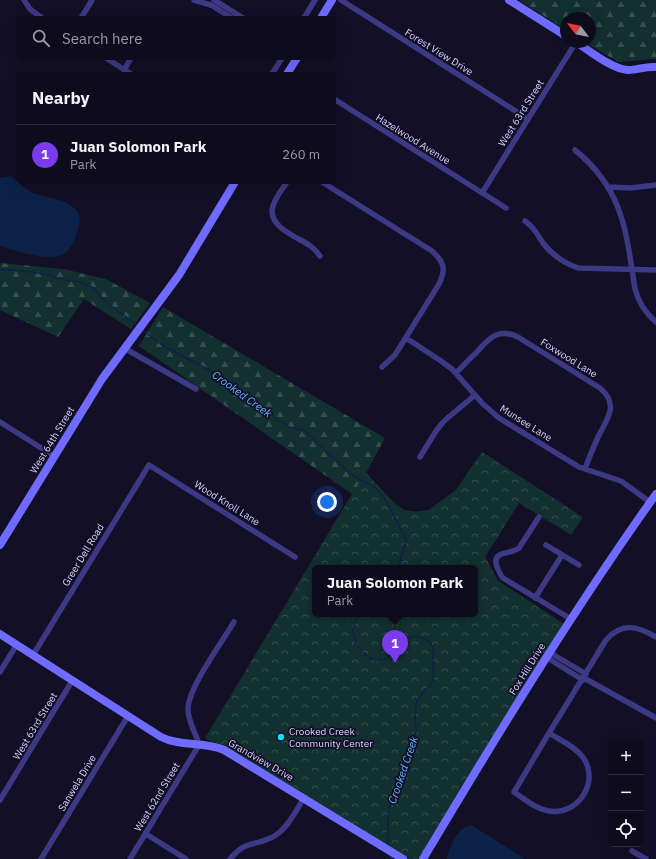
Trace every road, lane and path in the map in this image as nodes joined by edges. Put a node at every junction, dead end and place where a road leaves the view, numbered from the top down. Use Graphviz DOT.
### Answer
graph roads {
  1 [pos="92,0"];
  2 [pos="194,0"];
  3 [pos="214,0"];
  4 [pos="315,0"];
  5 [pos="332,0"];
  6 [pos="341,0"];
  7 [pos="509,0"];
  8 [pos="25,2"];
  9 [pos="39,16"];
  10 [pos="82,16"];
  11 [pos="228,16"];
  12 [pos="240,16"];
  13 [pos="305,16"];
  14 [pos="322,16"];
  15 [pos="560,32"];
  16 [pos="572,48"];
  17 [pos="586,48"];
  18 [pos="115,60"];
  19 [pos="130,60"];
  20 [pos="281,60"];
  21 [pos="294,60"];
  22 [pos="656,67"];
  23 [pos="124,70"];
  24 [pos="128,72"];
  25 [pos="273,72"];
  26 [pos="290,72"];
  27 [pos="336,101"];
  28 [pos="528,119"];
  29 [pos="576,150"];
  30 [pos="234,184"];
  31 [pos="286,184"];
  32 [pos="325,184"];
  33 [pos="656,185"];
  34 [pos="609,187"];
  35 [pos="482,193"];
  36 [pos="506,208"];
  37 [pos="526,220"];
  38 [pos="320,256"];
  39 [pos="632,270"];
  40 [pos="656,270"];
  41 [pos="656,322"];
  42 [pos="406,338"];
  43 [pos="124,348"];
  44 [pos="382,367"];
  45 [pos="456,373"];
  46 [pos="196,389"];
  47 [pos="475,395"];
  48 [pos="0,422"];
  49 [pos="54,456"];
  50 [pos="420,457"];
  51 [pos="149,464"];
  52 [pos="585,469"];
  53 [pos="656,494"];
  54 [pos="650,502"];
  55 [pos="539,517"];
  56 [pos="0,545"];
  57 [pos="546,545"];
  58 [pos="562,555"];
  59 [pos="296,557"];
  60 [pos="579,565"];
  61 [pos="535,598"];
  62 [pos="571,619"];
  63 [pos="234,622"];
  64 [pos="0,634"];
  65 [pos="656,637"];
  66 [pos="17,644"];
  67 [pos="33,655"];
  68 [pos="548,655"];
  69 [pos="0,672"];
  70 [pos="585,677"];
  71 [pos="72,681"];
  72 [pos="128,716"];
  73 [pos="656,718"];
  74 [pos="549,733"];
  75 [pos="200,745"];
  76 [pos="304,798"];
  77 [pos="0,800"];
  78 [pos="146,834"];
  79 [pos="632,851"];
  80 [pos="403,858"];
  81 [pos="41,859"];
  82 [pos="130,859"];
  83 [pos="186,859"];
  84 [pos="230,859"];
  85 [pos="423,859"];
  86 [pos="646,859"];
  1 -- 10 [label="street"];
  2 -- 11 [label="street"];
  3 -- 12 [label="street"];
  4 -- 13 [label="street"];
  5 -- 14 [label="street"];
  6 -- 28 [label="street, Forest View Drive"];
  7 -- 15 [label="street"];
  8 -- 9 [label="street"];
  16 -- 28 [label="street, West 63rd Street"];
  17 -- 22 [label="street"];
  18 -- 23 [label="street"];
  19 -- 23 [label="street"];
  20 -- 25 [label="street"];
  21 -- 26 [label="street"];
  23 -- 24 [label="street"];
  27 -- 35 [label="street, Hazelwood Avenue"];
  28 -- 35 [label="street, West 63rd Street"];
  29 -- 34 [label="street"];
  30 -- 43 [label="street, West 64th Street"];
  31 -- 38 [label="street"];
  32 -- 42 [label="street"];
  33 -- 34 [label="street"];
  34 -- 39 [label="street"];
  35 -- 36 [label="street, Hazelwood Avenue"];
  37 -- 39 [label="street"];
  39 -- 40 [label="street"];
  39 -- 41 [label="street"];
  42 -- 44 [label="street"];
  42 -- 45 [label="street, Munsee Lane"];
  43 -- 46 [label="street"];
  43 -- 49 [label="street, West 64th Street"];
  45 -- 47 [label="street, Munsee Lane"];
  45 -- 52 [label="street, Foxwood Lane"];
  47 -- 50 [label="street"];
  47 -- 52 [label="street, Munsee Lane"];
  48 -- 49 [label="street"];
  49 -- 56 [label="street, West 64th Street"];
  51 -- 59 [label="street, Wood Knoll Lane"];
  51 -- 67 [label="street, Greer Dell Road"];
  52 -- 54 [label="street, Munsee Lane"];
  53 -- 54 [label="street, Fox Hill Drive"];
  54 -- 62 [label="street, Fox Hill Drive"];
  55 -- 61 [label="street"];
  57 -- 58 [label="street"];
  58 -- 60 [label="street"];
  58 -- 61 [label="street"];
  61 -- 62 [label="street"];
  62 -- 68 [label="street, Fox Hill Drive"];
  63 -- 75 [label="street"];
  64 -- 66 [label="street, Grandview Drive"];
  65 -- 70 [label="street"];
  66 -- 67 [label="street, Grandview Drive"];
  66 -- 69 [label="street"];
  67 -- 71 [label="street, Grandview Drive"];
  68 -- 70 [label="street"];
  68 -- 85 [label="street, Fox Hill Drive"];
  70 -- 73 [label="street"];
  70 -- 74 [label="street"];
  71 -- 72 [label="street, Grandview Drive"];
  71 -- 77 [label="street, West 63rd Street"];
  72 -- 75 [label="street, Grandview Drive"];
  72 -- 81 [label="street, Sanwela Drive"];
  74 -- 74 [label="street"];
  75 -- 76 [label="street, Grandview Drive"];
  75 -- 78 [label="street, West 62nd Street"];
  76 -- 80 [label="street, Grandview Drive"];
  76 -- 84 [label="street"];
  78 -- 82 [label="street, West 62nd Street"];
  78 -- 83 [label="street"];
  79 -- 86 [label="street"];
}
